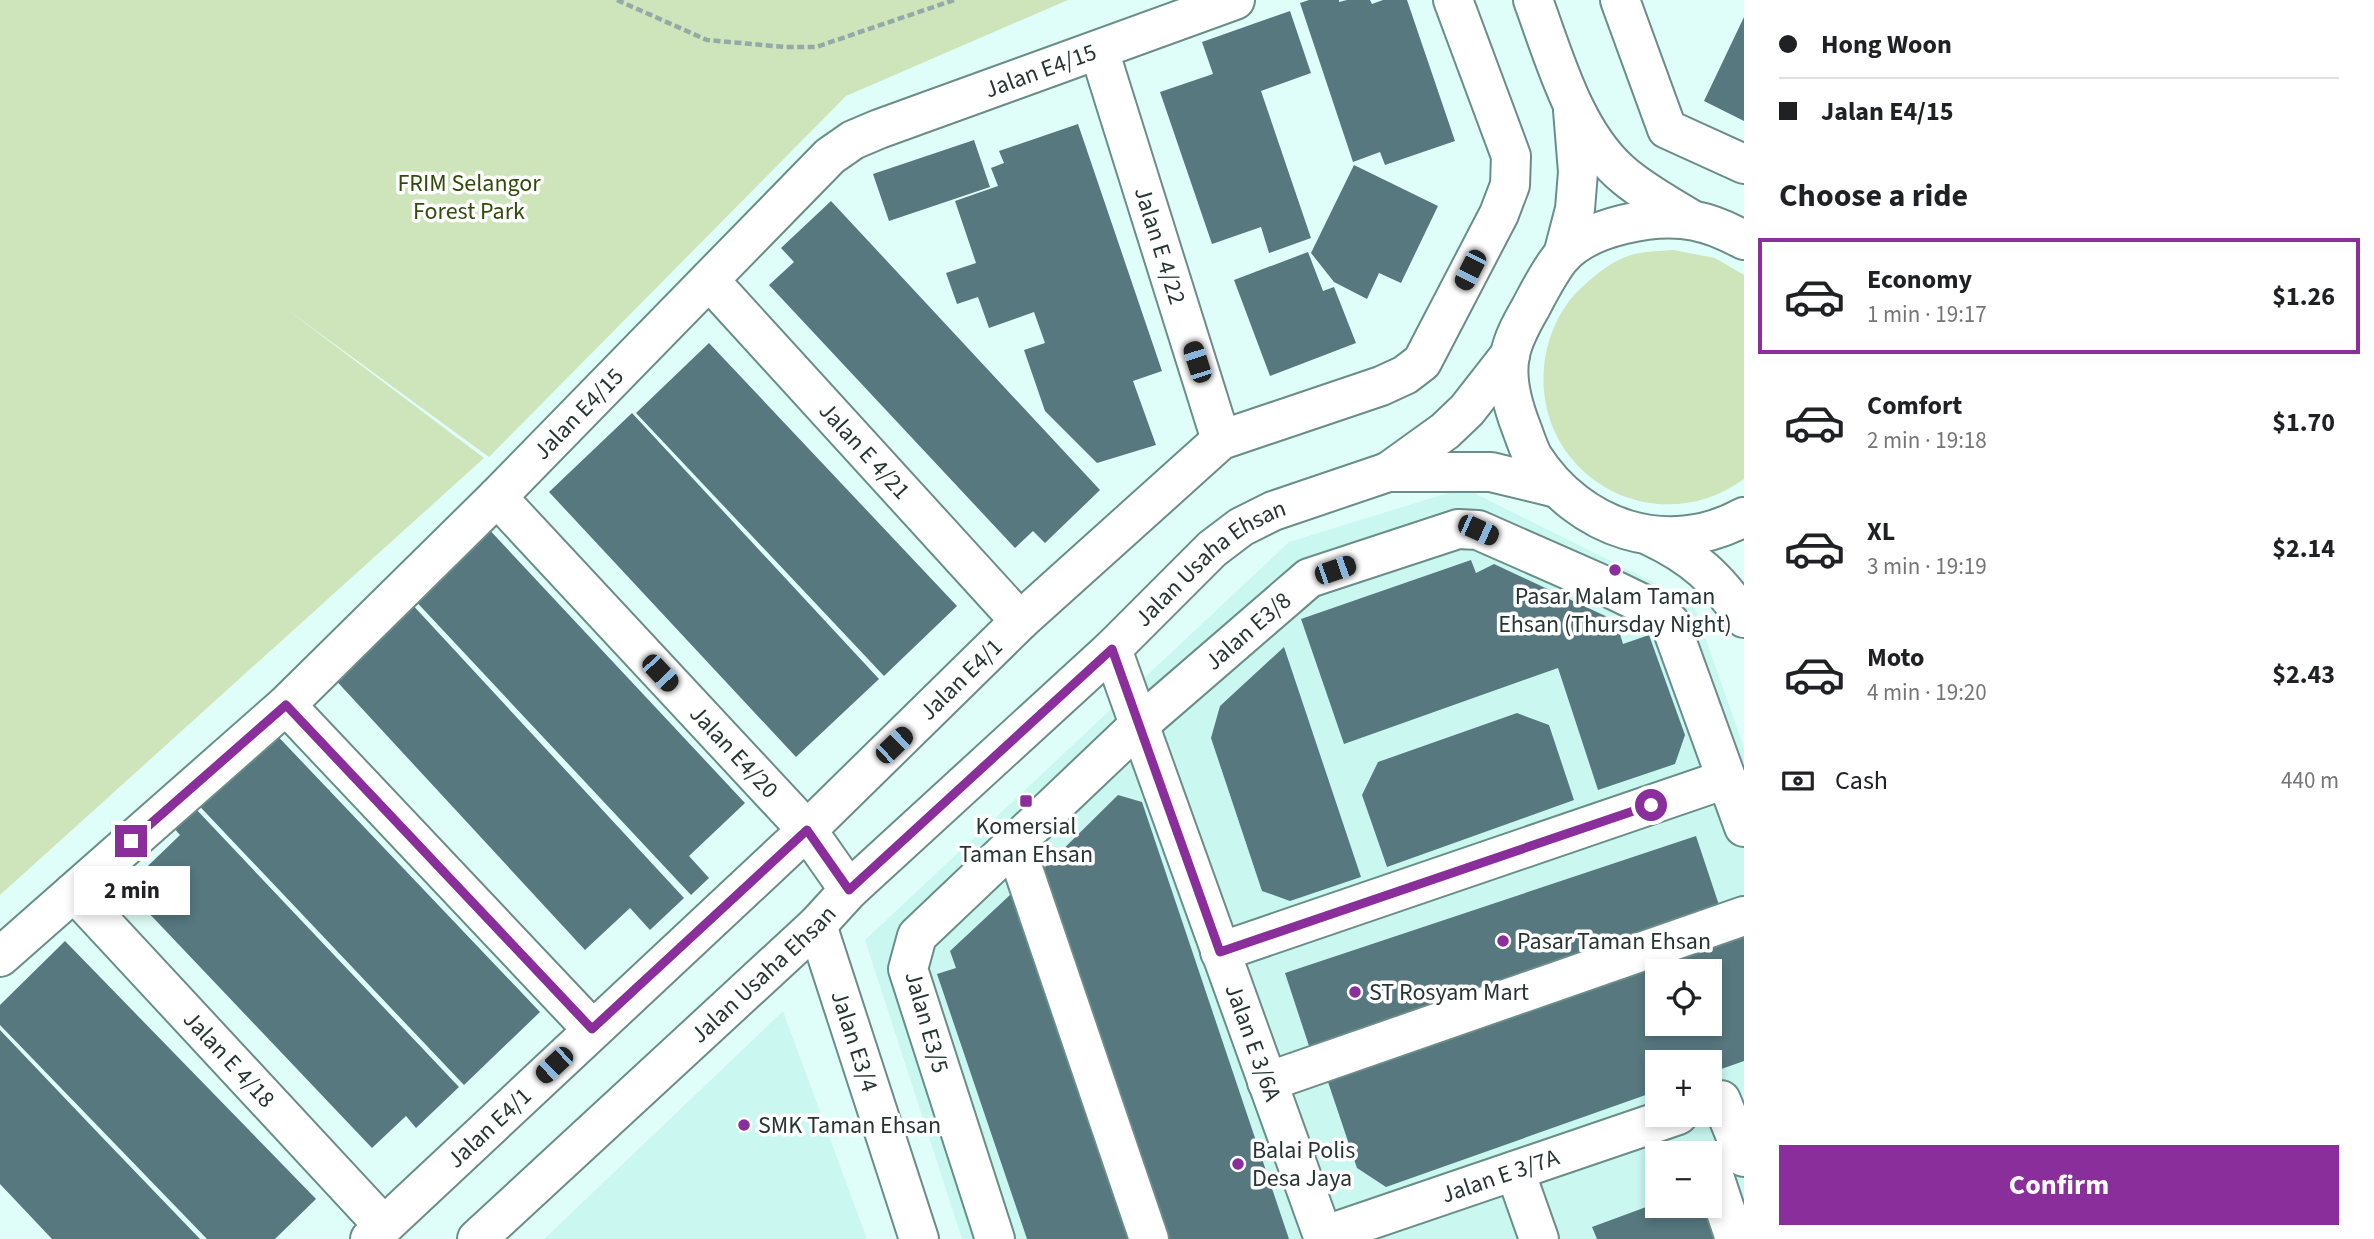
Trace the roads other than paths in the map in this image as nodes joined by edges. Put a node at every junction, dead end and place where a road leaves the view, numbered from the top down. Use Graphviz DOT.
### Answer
graph roads {
  1 [pos="1236,0"];
  2 [pos="1453,0"];
  3 [pos="1533,0"];
  4 [pos="1620,0"];
  5 [pos="1099,50"];
  6 [pos="1573,108"];
  7 [pos="1744,163"];
  8 [pos="1693,220"];
  9 [pos="1744,240"];
  10 [pos="1563,255"];
  11 [pos="709,280"];
  12 [pos="1510,355"];
  13 [pos="1221,440"];
  14 [pos="1388,472"];
  15 [pos="1557,488"];
  16 [pos="497,497"];
  17 [pos="1744,517"];
  18 [pos="1648,535"];
  19 [pos="1744,618"];
  20 [pos="1020,621"];
  21 [pos="1112,649"];
  22 [pos="286,705"];
  23 [pos="1139,725"];
  24 [pos="1726,779"];
  25 [pos="1744,828"];
  26 [pos="807,830"];
  27 [pos="1015,845"];
  28 [pos="849,890"];
  29 [pos="74,892"];
  30 [pos="1744,916"];
  31 [pos="817,925"];
  32 [pos="1220,952"];
  33 [pos="0,957"];
  34 [pos="592,1029"];
  35 [pos="1268,1082"];
  36 [pos="1722,1112"];
  37 [pos="1645,1126"];
  38 [pos="1744,1157"];
  39 [pos="1515,1171"];
  40 [pos="1722,1200"];
  41 [pos="377,1233"];
  42 [pos="1323,1238"];
  43 [pos="477,1239"];
  44 [pos="919,1239"];
  45 [pos="995,1239"];
  46 [pos="1149,1239"];
  47 [pos="1539,1239"];
  48 [pos="1735,1239"];
  1 -- 5 [label="street, Jalan E4/15"];
  2 -- 13 [label="street"];
  3 -- 6 [label="street"];
  4 -- 7 [label="street"];
  5 -- 11 [label="street, Jalan E4/15"];
  5 -- 13 [label="street, Jalan E 4/22"];
  6 -- 8 [label="street"];
  6 -- 10 [label="street"];
  8 -- 9 [label="street"];
  8 -- 10 [label="street"];
  10 -- 12 [label="street"];
  11 -- 16 [label="street, Jalan E4/15"];
  11 -- 20 [label="street, Jalan E 4/21"];
  12 -- 14 [label="street, Jalan Usaha Ehsan"];
  12 -- 15 [label="street"];
  13 -- 20 [label="street, Jalan E4/1"];
  14 -- 15 [label="street, Jalan Usaha Ehsan"];
  14 -- 21 [label="street, Jalan Usaha Ehsan"];
  15 -- 18 [label="street"];
  16 -- 22 [label="street, Jalan E4/15"];
  16 -- 26 [label="street, Jalan E4/20"];
  17 -- 18 [label="street"];
  18 -- 19 [label="street"];
  20 -- 26 [label="street, Jalan E4/1"];
  21 -- 23 [label="street, Jalan E 3/6A"];
  21 -- 28 [label="street, Jalan Usaha Ehsan"];
  22 -- 29 [label="street, Jalan E4/15"];
  22 -- 34 [label="street"];
  23 -- 24 [label="street, Jalan E3/8"];
  23 -- 27 [label="street, Jalan E3/5"];
  23 -- 32 [label="street, Jalan E 3/6A"];
  24 -- 25 [label="street, Jalan E3/8"];
  24 -- 32 [label="street"];
  26 -- 28 [label="street, Jalan E4/20"];
  26 -- 34 [label="street, Jalan E4/1"];
  27 -- 45 [label="street, Jalan E3/5"];
  27 -- 46 [label="street"];
  28 -- 31 [label="street, Jalan Usaha Ehsan"];
  29 -- 33 [label="street, Jalan E4/15"];
  29 -- 41 [label="street, Jalan E 4/18"];
  30 -- 35 [label="street"];
  31 -- 43 [label="street, Jalan Usaha Ehsan"];
  31 -- 44 [label="street, Jalan E3/4"];
  32 -- 35 [label="street, Jalan E 3/6A"];
  34 -- 41 [label="street, Jalan E4/1"];
  35 -- 42 [label="street, Jalan E 3/6A"];
  36 -- 38 [label="street"];
  37 -- 39 [label="street, Jalan E 3/7A"];
  39 -- 42 [label="street, Jalan E 3/7A"];
  39 -- 47 [label="street"];
  40 -- 48 [label="street"];
}
